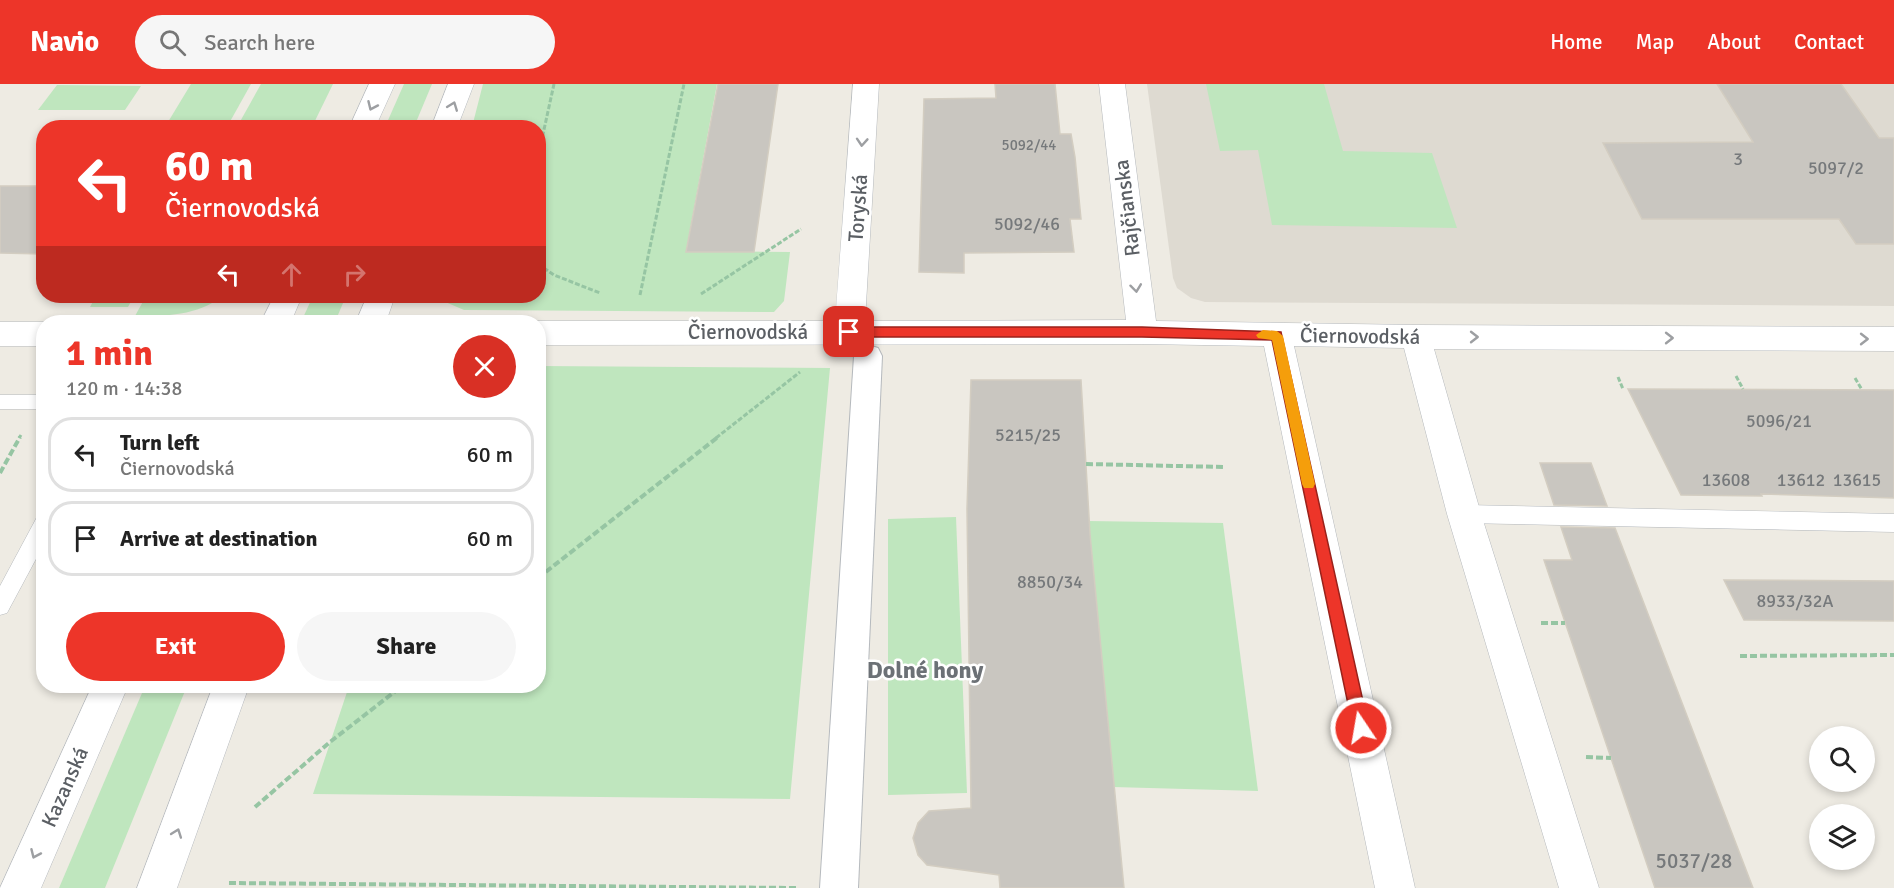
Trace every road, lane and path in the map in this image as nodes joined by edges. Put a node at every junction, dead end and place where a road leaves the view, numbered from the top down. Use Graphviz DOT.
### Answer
graph roads {
  1 [pos="382,84"];
  2 [pos="461,84"];
  3 [pos="554,84"];
  4 [pos="684,84"];
  5 [pos="866,84"];
  6 [pos="1112,84"];
  7 [pos="366,120"];
  8 [pos="447,120"];
  9 [pos="546,121"];
  10 [pos="801,229"];
  11 [pos="546,270"];
  12 [pos="602,294"];
  13 [pos="699,296"];
  14 [pos="639,300"];
  15 [pos="1142,332"];
  16 [pos="546,333"];
  17 [pos="0,334"];
  18 [pos="36,334"];
  19 [pos="1277,336"];
  20 [pos="1416,337"];
  21 [pos="1894,339"];
  22 [pos="859,344"];
  23 [pos="805,368"];
  24 [pos="0,402"];
  25 [pos="36,402"];
  26 [pos="24,429"];
  27 [pos="1086,464"];
  28 [pos="1224,467"];
  29 [pos="0,473"];
  30 [pos="1464,514"];
  31 [pos="1894,523"];
  32 [pos="36,538"];
  33 [pos="546,572"];
  34 [pos="0,606"];
  35 [pos="1532,623"];
  36 [pos="1565,623"];
  37 [pos="1894,655"];
  38 [pos="1740,656"];
  39 [pos="107,693"];
  40 [pos="228,693"];
  41 [pos="393,693"];
  42 [pos="1582,757"];
  43 [pos="1611,758"];
  44 [pos="255,807"];
  45 [pos="229,883"];
  46 [pos="360,886"];
  47 [pos="643,887"];
  48 [pos="20,888"];
  49 [pos="157,888"];
  50 [pos="800,888"];
  51 [pos="839,888"];
  52 [pos="1395,888"];
  53 [pos="1579,888"];
  1 -- 7 [label="street, one-way"];
  8 -- 2 [label="street, one-way"];
  3 -- 9 [label="path"];
  4 -- 14 [label="path"];
  5 -- 22 [label="street, Toryská, one-way"];
  6 -- 15 [label="street, Rajčianska, one-way"];
  10 -- 13 [label="path"];
  11 -- 12 [label="path"];
  15 -- 19 [label="street, Čiernovodská"];
  15 -- 22 [label="street, Čiernovodská"];
  16 -- 22 [label="street, Čiernovodská"];
  17 -- 18 [label="street"];
  19 -- 20 [label="street, Čiernovodská"];
  19 -- 52 [label="street"];
  20 -- 21 [label="street, Čiernovodská, one-way"];
  20 -- 30 [label="street"];
  22 -- 51 [label="street"];
  23 -- 33 [label="path"];
  24 -- 25 [label="lane"];
  26 -- 29 [label="path"];
  27 -- 28 [label="path"];
  30 -- 31 [label="lane"];
  30 -- 53 [label="street"];
  32 -- 34 [label="lane"];
  35 -- 36 [label="path"];
  37 -- 38 [label="path"];
  39 -- 48 [label="street, Kazanská, one-way"];
  49 -- 40 [label="street, one-way"];
  41 -- 44 [label="path"];
  42 -- 43 [label="path"];
  45 -- 46 [label="path"];
  46 -- 47 [label="path"];
  47 -- 50 [label="path"];
}
